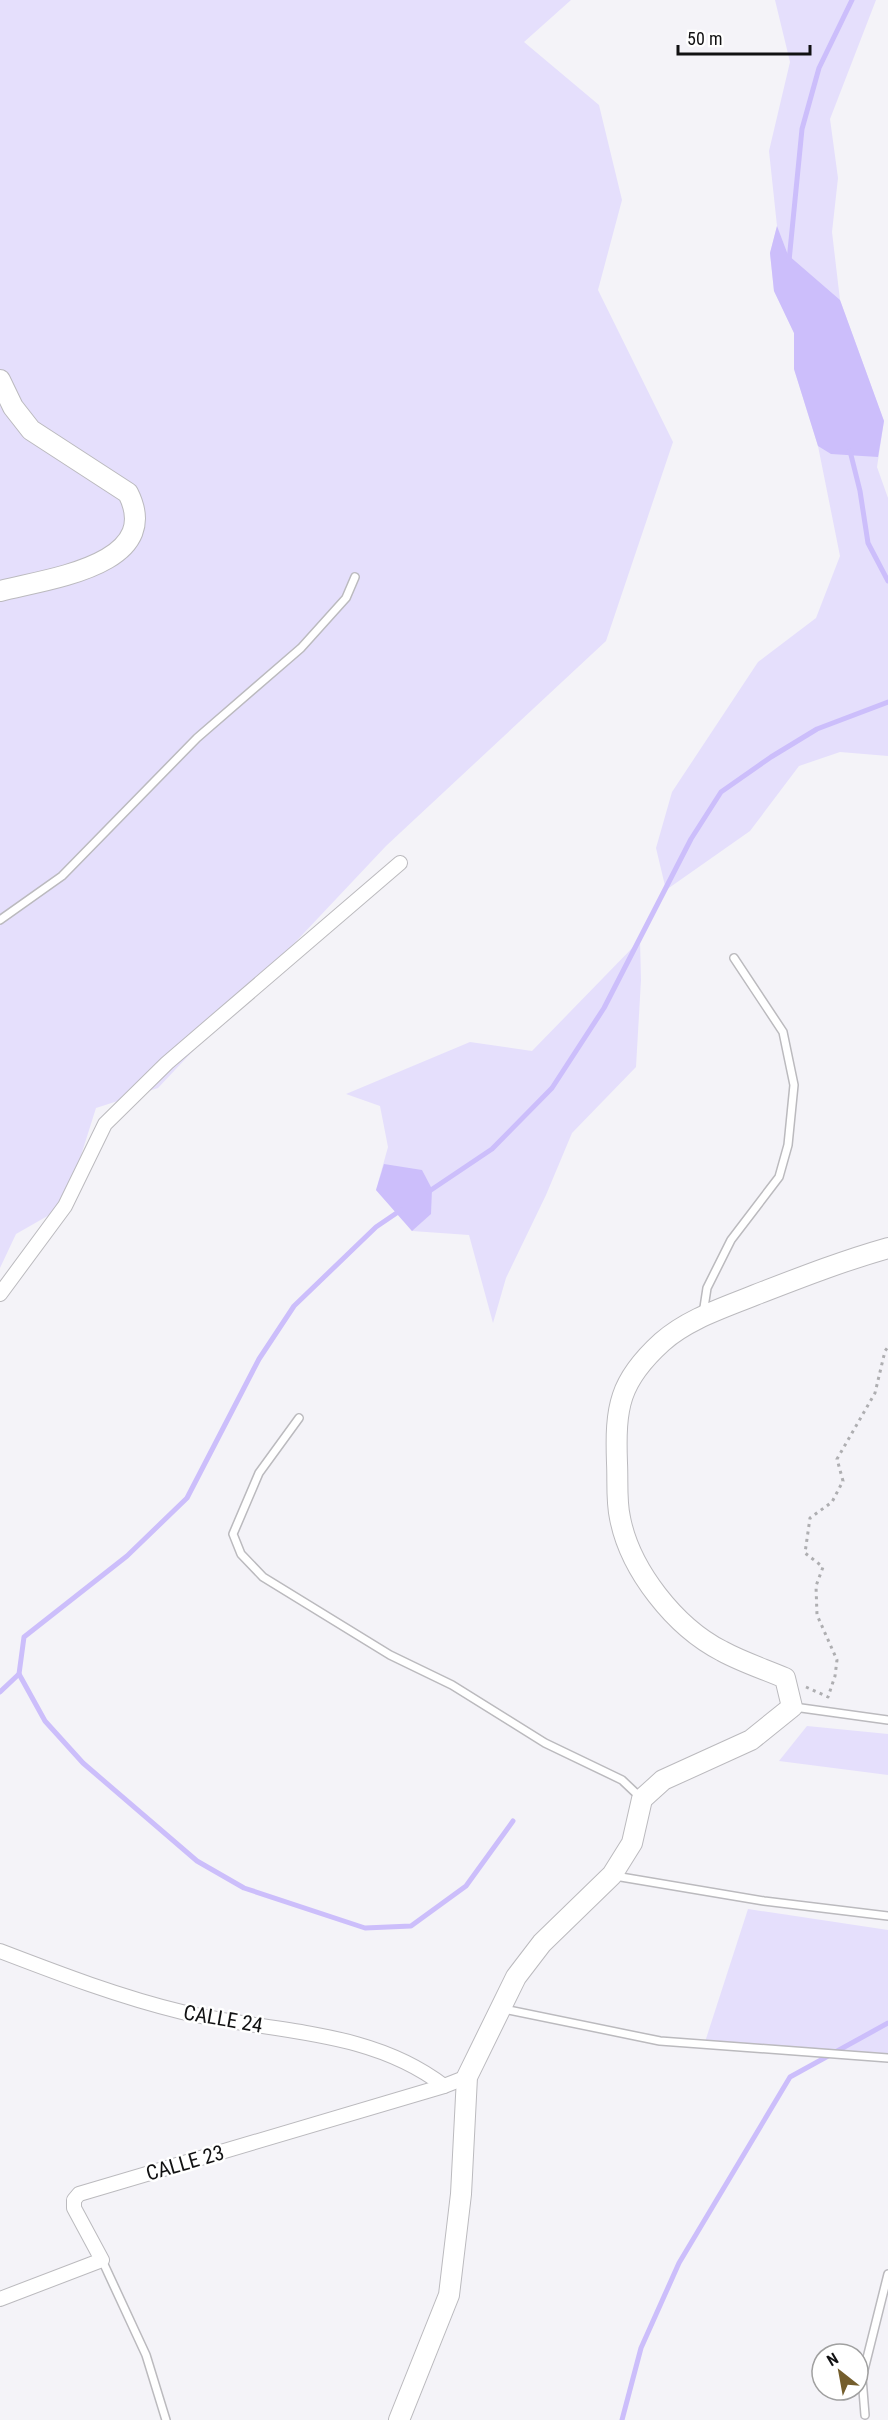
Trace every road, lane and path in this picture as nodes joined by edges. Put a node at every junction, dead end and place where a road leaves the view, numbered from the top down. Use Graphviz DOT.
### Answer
graph roads {
  1 [pos="0,380"];
  2 [pos="355,577"];
  3 [pos="0,591"];
  4 [pos="400,863"];
  5 [pos="0,920"];
  6 [pos="734,958"];
  7 [pos="888,1248"];
  8 [pos="0,1294"];
  9 [pos="703,1316"];
  10 [pos="888,1347"];
  11 [pos="299,1418"];
  12 [pos="785,1678"];
  13 [pos="792,1707"];
  14 [pos="888,1720"];
  15 [pos="642,1799"];
  16 [pos="612,1875"];
  17 [pos="888,1916"];
  18 [pos="0,1951"];
  19 [pos="501,2008"];
  20 [pos="888,2058"];
  21 [pos="467,2077"];
  22 [pos="444,2086"];
  23 [pos="102,2260"];
  24 [pos="888,2274"];
  25 [pos="0,2299"];
  26 [pos="865,2415"];
  27 [pos="166,2420"];
  28 [pos="399,2420"];
  1 -- 3 [label="street"];
  2 -- 5 [label="lane"];
  4 -- 8 [label="street"];
  6 -- 9 [label="lane"];
  7 -- 9 [label="street"];
  9 -- 12 [label="street"];
  10 -- 12 [label="path"];
  11 -- 15 [label="lane"];
  12 -- 13 [label="street"];
  13 -- 14 [label="lane"];
  13 -- 15 [label="street"];
  15 -- 16 [label="street"];
  16 -- 17 [label="lane"];
  16 -- 19 [label="street"];
  18 -- 22 [label="street, CALLE 24"];
  19 -- 20 [label="lane"];
  19 -- 21 [label="street"];
  21 -- 22 [label="street, CALLE 23"];
  21 -- 28 [label="street"];
  22 -- 23 [label="street, CALLE 23"];
  23 -- 25 [label="street"];
  23 -- 27 [label="lane"];
  24 -- 26 [label="lane"];
}
